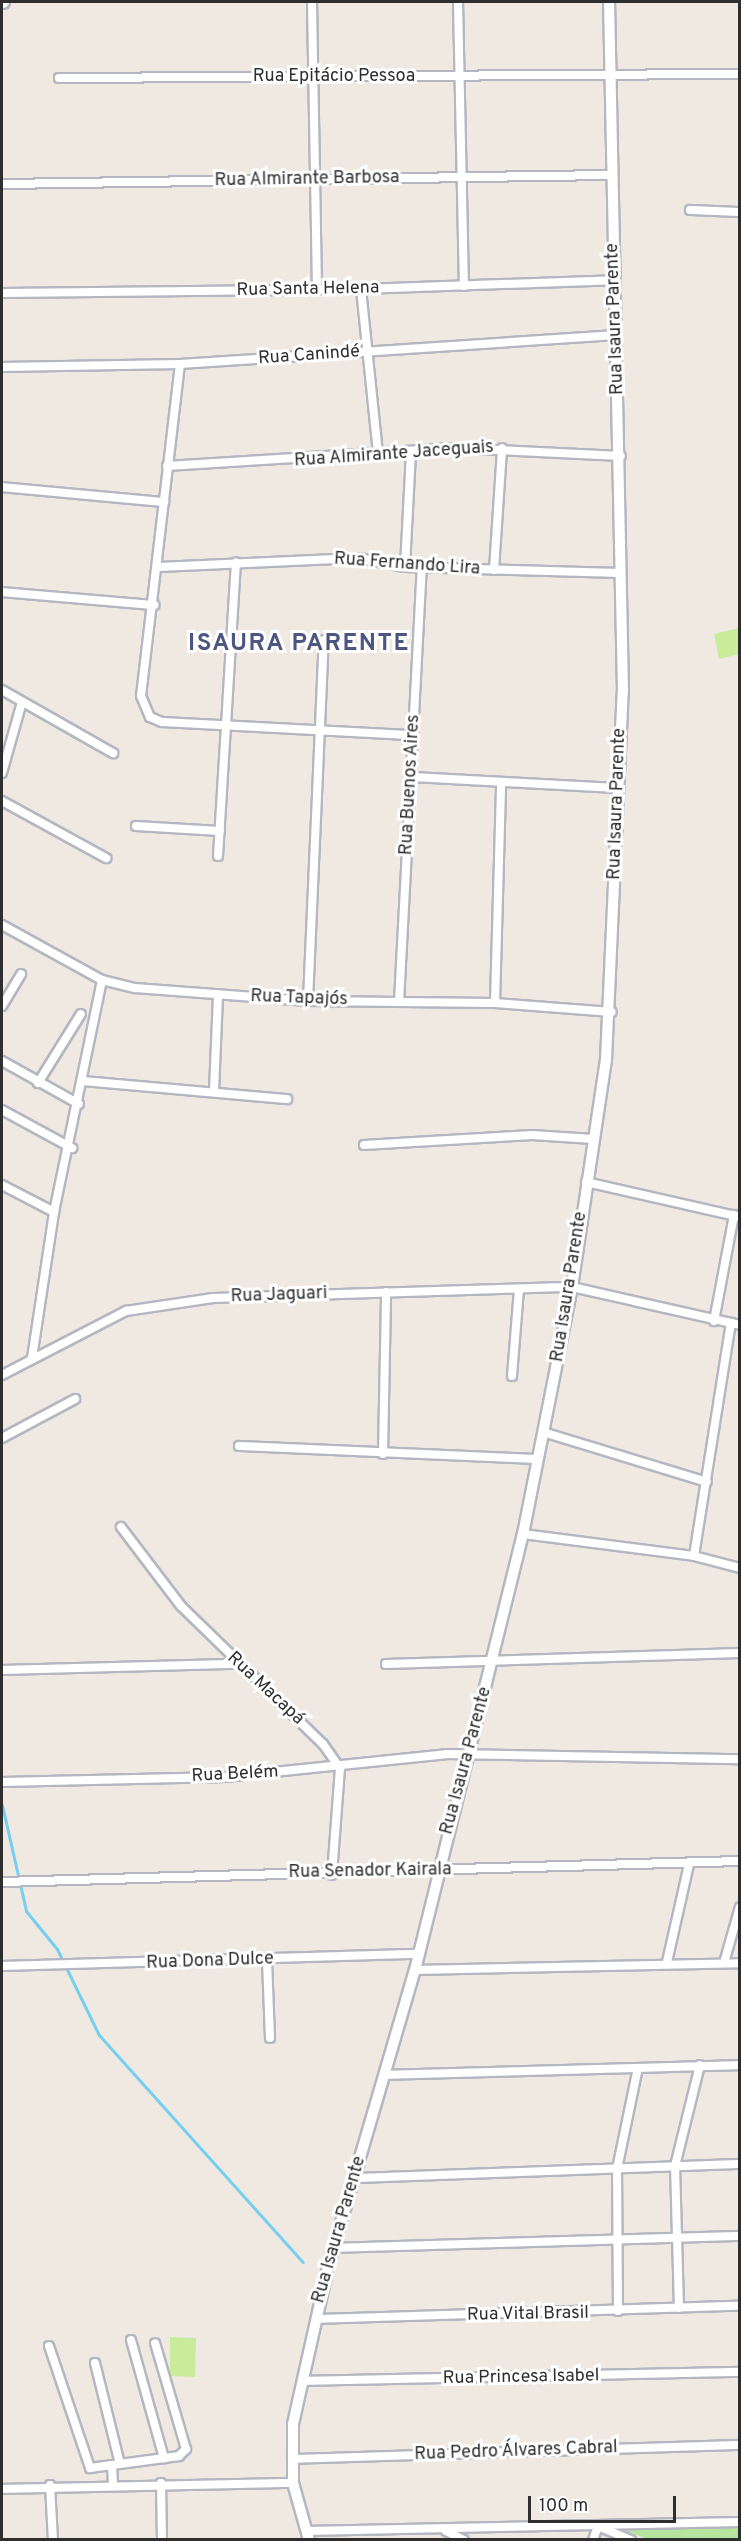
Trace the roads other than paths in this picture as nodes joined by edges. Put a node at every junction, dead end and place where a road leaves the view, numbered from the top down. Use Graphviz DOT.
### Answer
graph roads {
  1 [pos="312,2"];
  2 [pos="458,2"];
  3 [pos="609,2"];
  4 [pos="609,72"];
  5 [pos="740,74"];
  6 [pos="459,76"];
  7 [pos="59,78"];
  8 [pos="317,78"];
  9 [pos="612,175"];
  10 [pos="464,177"];
  11 [pos="316,182"];
  12 [pos="2,183"];
  13 [pos="690,210"];
  14 [pos="740,212"];
  15 [pos="614,280"];
  16 [pos="464,286"];
  17 [pos="317,290"];
  18 [pos="361,290"];
  19 [pos="2,293"];
  20 [pos="616,335"];
  21 [pos="366,353"];
  22 [pos="180,364"];
  23 [pos="2,367"];
  24 [pos="502,448"];
  25 [pos="378,453"];
  26 [pos="411,453"];
  27 [pos="621,456"];
  28 [pos="167,466"];
  29 [pos="2,487"];
  30 [pos="164,502"];
  31 [pos="236,563"];
  32 [pos="159,567"];
  33 [pos="405,567"];
  34 [pos="422,568"];
  35 [pos="494,570"];
  36 [pos="620,573"];
  37 [pos="2,592"];
  38 [pos="154,605"];
  39 [pos="324,640"];
  40 [pos="2,690"];
  41 [pos="22,702"];
  42 [pos="228,724"];
  43 [pos="320,730"];
  44 [pos="414,735"];
  45 [pos="113,753"];
  46 [pos="2,773"];
  47 [pos="412,777"];
  48 [pos="501,782"];
  49 [pos="617,788"];
  50 [pos="2,801"];
  51 [pos="136,826"];
  52 [pos="220,831"];
  53 [pos="218,856"];
  54 [pos="106,858"];
  55 [pos="2,925"];
  56 [pos="21,974"];
  57 [pos="102,980"];
  58 [pos="218,995"];
  59 [pos="308,1001"];
  60 [pos="399,1002"];
  61 [pos="495,1003"];
  62 [pos="2,1006"];
  63 [pos="612,1011"];
  64 [pos="81,1014"];
  65 [pos="2,1061"];
  66 [pos="84,1081"];
  67 [pos="38,1083"];
  68 [pos="214,1091"];
  69 [pos="286,1099"];
  70 [pos="79,1104"];
  71 [pos="2,1110"];
  72 [pos="593,1138"];
  73 [pos="364,1145"];
  74 [pos="72,1148"];
  75 [pos="586,1182"];
  76 [pos="2,1185"];
  77 [pos="54,1212"];
  78 [pos="737,1216"];
  79 [pos="572,1287"];
  80 [pos="519,1289"];
  81 [pos="386,1292"];
  82 [pos="714,1321"];
  83 [pos="735,1324"];
  84 [pos="32,1358"];
  85 [pos="2,1375"];
  86 [pos="512,1376"];
  87 [pos="75,1399"];
  88 [pos="546,1433"];
  89 [pos="2,1438"];
  90 [pos="239,1446"];
  91 [pos="383,1454"];
  92 [pos="538,1459"];
  93 [pos="707,1482"];
  94 [pos="121,1527"];
  95 [pos="523,1534"];
  96 [pos="694,1556"];
  97 [pos="740,1568"];
  98 [pos="740,1653"];
  99 [pos="494,1660"];
  100 [pos="237,1664"];
  101 [pos="386,1664"];
  102 [pos="2,1670"];
  103 [pos="467,1757"];
  104 [pos="740,1759"];
  105 [pos="340,1768"];
  106 [pos="2,1782"];
  107 [pos="740,1861"];
  108 [pos="689,1864"];
  109 [pos="437,1871"];
  110 [pos="332,1875"];
  111 [pos="2,1881"];
  112 [pos="740,1907"];
  113 [pos="418,1954"];
  114 [pos="267,1960"];
  115 [pos="667,1962"];
  116 [pos="724,1963"];
  117 [pos="740,1963"];
  118 [pos="2,1966"];
  119 [pos="415,1970"];
  120 [pos="270,2038"];
  121 [pos="700,2065"];
  122 [pos="740,2065"];
  123 [pos="638,2068"];
  124 [pos="385,2075"];
  125 [pos="740,2164"];
  126 [pos="675,2166"];
  127 [pos="617,2169"];
  128 [pos="355,2178"];
  129 [pos="740,2236"];
  130 [pos="676,2239"];
  131 [pos="616,2240"];
  132 [pos="334,2248"];
  133 [pos="740,2306"];
  134 [pos="679,2308"];
  135 [pos="618,2311"];
  136 [pos="316,2319"];
  137 [pos="131,2340"];
  138 [pos="155,2343"];
  139 [pos="49,2346"];
  140 [pos="95,2363"];
  141 [pos="740,2372"];
  142 [pos="303,2380"];
  143 [pos="740,2445"];
  144 [pos="164,2458"];
  145 [pos="292,2459"];
  146 [pos="116,2465"];
  147 [pos="97,2467"];
  148 [pos="161,2483"];
  149 [pos="293,2483"];
  150 [pos="98,2484"];
  151 [pos="113,2484"];
  152 [pos="50,2485"];
  153 [pos="2,2488"];
  154 [pos="740,2522"];
  155 [pos="598,2526"];
  156 [pos="444,2530"];
  157 [pos="308,2535"];
  158 [pos="53,2540"];
  159 [pos="162,2540"];
  160 [pos="464,2540"];
  161 [pos="593,2540"];
  162 [pos="631,2540"];
  1 -- 8 [label="street"];
  2 -- 6 [label="street"];
  3 -- 4 [label="street, Rua Isaura Parente"];
  4 -- 5 [label="street, Rua Epitácio Pessoa"];
  4 -- 6 [label="street, Rua Epitácio Pessoa"];
  4 -- 9 [label="street, Rua Isaura Parente"];
  6 -- 8 [label="street, Rua Epitácio Pessoa"];
  6 -- 10 [label="street"];
  7 -- 8 [label="street, Rua Epitácio Pessoa"];
  8 -- 11 [label="street"];
  9 -- 10 [label="street, Rua Almirante Barbosa"];
  9 -- 15 [label="street, Rua Isaura Parente"];
  10 -- 11 [label="street, Rua Almirante Barbosa"];
  10 -- 16 [label="street"];
  11 -- 12 [label="street, Rua Almirante Barbosa"];
  11 -- 17 [label="street"];
  13 -- 14 [label="street"];
  15 -- 16 [label="street, Rua Santa Helena"];
  15 -- 20 [label="street, Rua Isaura Parente"];
  16 -- 18 [label="street, Rua Santa Helena"];
  17 -- 18 [label="street, Rua Santa Helena"];
  17 -- 19 [label="street, Rua Santa Helena"];
  18 -- 21 [label="street"];
  20 -- 21 [label="street, Rua Canindé"];
  20 -- 27 [label="street, Rua Isaura Parente"];
  21 -- 22 [label="street, Rua Canindé"];
  21 -- 25 [label="street"];
  22 -- 23 [label="street, Rua Canindé"];
  22 -- 28 [label="street"];
  24 -- 26 [label="street, Rua Almirante Jaceguais"];
  24 -- 27 [label="street, Rua Almirante Jaceguais"];
  24 -- 35 [label="street"];
  25 -- 26 [label="street, Rua Almirante Jaceguais"];
  25 -- 28 [label="street, Rua Almirante Jaceguais"];
  26 -- 33 [label="street"];
  27 -- 36 [label="street, Rua Isaura Parente"];
  28 -- 30 [label="street"];
  29 -- 30 [label="street"];
  30 -- 32 [label="street"];
  31 -- 32 [label="street, Rua Fernando Lira"];
  31 -- 33 [label="street, Rua Fernando Lira"];
  31 -- 42 [label="street"];
  32 -- 38 [label="street"];
  33 -- 34 [label="street, Rua Fernando Lira"];
  34 -- 35 [label="street, Rua Fernando Lira"];
  34 -- 44 [label="street, Rua Buenos Aires"];
  35 -- 36 [label="street, Rua Fernando Lira"];
  36 -- 49 [label="street, Rua Isaura Parente"];
  37 -- 38 [label="street"];
  38 -- 42 [label="street"];
  39 -- 43 [label="street"];
  40 -- 41 [label="street"];
  41 -- 45 [label="street"];
  41 -- 46 [label="street"];
  42 -- 43 [label="street"];
  42 -- 52 [label="street"];
  43 -- 44 [label="street"];
  43 -- 59 [label="street"];
  44 -- 47 [label="street, Rua Buenos Aires"];
  47 -- 48 [label="street"];
  47 -- 60 [label="street, Rua Buenos Aires"];
  48 -- 49 [label="street"];
  48 -- 61 [label="street"];
  49 -- 63 [label="street, Rua Isaura Parente"];
  50 -- 54 [label="street"];
  51 -- 52 [label="street"];
  52 -- 53 [label="street"];
  55 -- 57 [label="street, Rua Tapajós"];
  56 -- 62 [label="street"];
  57 -- 58 [label="street, Rua Tapajós"];
  57 -- 66 [label="street"];
  58 -- 59 [label="street, Rua Tapajós"];
  58 -- 68 [label="street"];
  59 -- 60 [label="street, Rua Tapajós"];
  60 -- 61 [label="street, Rua Tapajós"];
  61 -- 63 [label="street, Rua Tapajós"];
  63 -- 72 [label="street, Rua Isaura Parente"];
  64 -- 67 [label="street"];
  65 -- 67 [label="street"];
  66 -- 68 [label="street"];
  66 -- 70 [label="street"];
  67 -- 70 [label="street"];
  68 -- 69 [label="street"];
  70 -- 74 [label="street"];
  71 -- 74 [label="street"];
  72 -- 73 [label="street"];
  72 -- 75 [label="street, Rua Isaura Parente"];
  74 -- 77 [label="street"];
  75 -- 78 [label="street"];
  75 -- 79 [label="street, Rua Isaura Parente"];
  76 -- 77 [label="street"];
  77 -- 84 [label="street"];
  78 -- 82 [label="street"];
  79 -- 80 [label="street, Rua Jaguari"];
  79 -- 82 [label="street, Rua Jaguari"];
  79 -- 88 [label="street, Rua Isaura Parente"];
  80 -- 81 [label="street, Rua Jaguari"];
  80 -- 86 [label="street"];
  81 -- 84 [label="street, Rua Jaguari"];
  81 -- 91 [label="street"];
  82 -- 83 [label="street, Rua Jaguari"];
  83 -- 93 [label="street"];
  84 -- 85 [label="street, Rua Jaguari"];
  87 -- 89 [label="street"];
  88 -- 92 [label="street, Rua Isaura Parente"];
  88 -- 93 [label="street"];
  90 -- 91 [label="street"];
  91 -- 92 [label="street"];
  92 -- 95 [label="street, Rua Isaura Parente"];
  93 -- 96 [label="street"];
  94 -- 100 [label="street, Rua Macapá"];
  95 -- 96 [label="street"];
  95 -- 99 [label="street, Rua Isaura Parente"];
  96 -- 97 [label="street"];
  98 -- 99 [label="street"];
  99 -- 101 [label="street"];
  99 -- 103 [label="street, Rua Isaura Parente"];
  100 -- 102 [label="street"];
  100 -- 105 [label="street, Rua Macapá"];
  103 -- 104 [label="street, Rua Belém"];
  103 -- 105 [label="street, Rua Belém"];
  103 -- 109 [label="street, Rua Isaura Parente"];
  105 -- 106 [label="street, Rua Belém"];
  105 -- 110 [label="street"];
  107 -- 108 [label="street, Rua Senador Kairala"];
  108 -- 109 [label="street, Rua Senador Kairala"];
  108 -- 115 [label="street"];
  109 -- 110 [label="street, Rua Senador Kairala"];
  109 -- 113 [label="street, Rua Isaura Parente"];
  110 -- 111 [label="street, Rua Senador Kairala"];
  112 -- 116 [label="street"];
  113 -- 114 [label="street, Rua Dona Dulce"];
  113 -- 119 [label="street, Rua Isaura Parente"];
  114 -- 118 [label="street, Rua Dona Dulce"];
  114 -- 120 [label="street"];
  115 -- 116 [label="street"];
  115 -- 119 [label="street"];
  116 -- 117 [label="street"];
  119 -- 124 [label="street, Rua Isaura Parente"];
  121 -- 122 [label="street"];
  121 -- 123 [label="street"];
  121 -- 126 [label="street"];
  123 -- 124 [label="street"];
  123 -- 127 [label="street"];
  124 -- 128 [label="street, Rua Isaura Parente"];
  125 -- 126 [label="street"];
  126 -- 127 [label="street"];
  126 -- 130 [label="street"];
  127 -- 128 [label="street"];
  127 -- 131 [label="street"];
  128 -- 132 [label="street, Rua Isaura Parente"];
  129 -- 130 [label="street"];
  130 -- 131 [label="street"];
  130 -- 134 [label="street"];
  131 -- 132 [label="street"];
  131 -- 135 [label="street"];
  132 -- 136 [label="street, Rua Isaura Parente"];
  133 -- 134 [label="street, Rua Vital Brasil"];
  134 -- 135 [label="street, Rua Vital Brasil"];
  135 -- 136 [label="street, Rua Vital Brasil"];
  136 -- 142 [label="street, Rua Isaura Parente"];
  137 -- 144 [label="street"];
  138 -- 144 [label="street"];
  139 -- 147 [label="street"];
  140 -- 146 [label="street"];
  141 -- 142 [label="street, Rua Princesa Isabel"];
  142 -- 145 [label="street, Rua Isaura Parente"];
  143 -- 145 [label="street, Rua Pedro Álvares Cabral"];
  144 -- 146 [label="street"];
  145 -- 149 [label="street, Rua Isaura Parente"];
  146 -- 147 [label="street"];
  146 -- 151 [label="street"];
  147 -- 150 [label="street"];
  148 -- 149 [label="street"];
  148 -- 151 [label="street"];
  148 -- 159 [label="street"];
  149 -- 157 [label="street, Rua Isaura Parente"];
  150 -- 151 [label="street"];
  150 -- 152 [label="street"];
  152 -- 153 [label="street"];
  152 -- 158 [label="street"];
  154 -- 155 [label="street"];
  155 -- 156 [label="street"];
  155 -- 161 [label="street"];
  155 -- 162 [label="street"];
  156 -- 157 [label="street"];
  156 -- 160 [label="street"];
}
